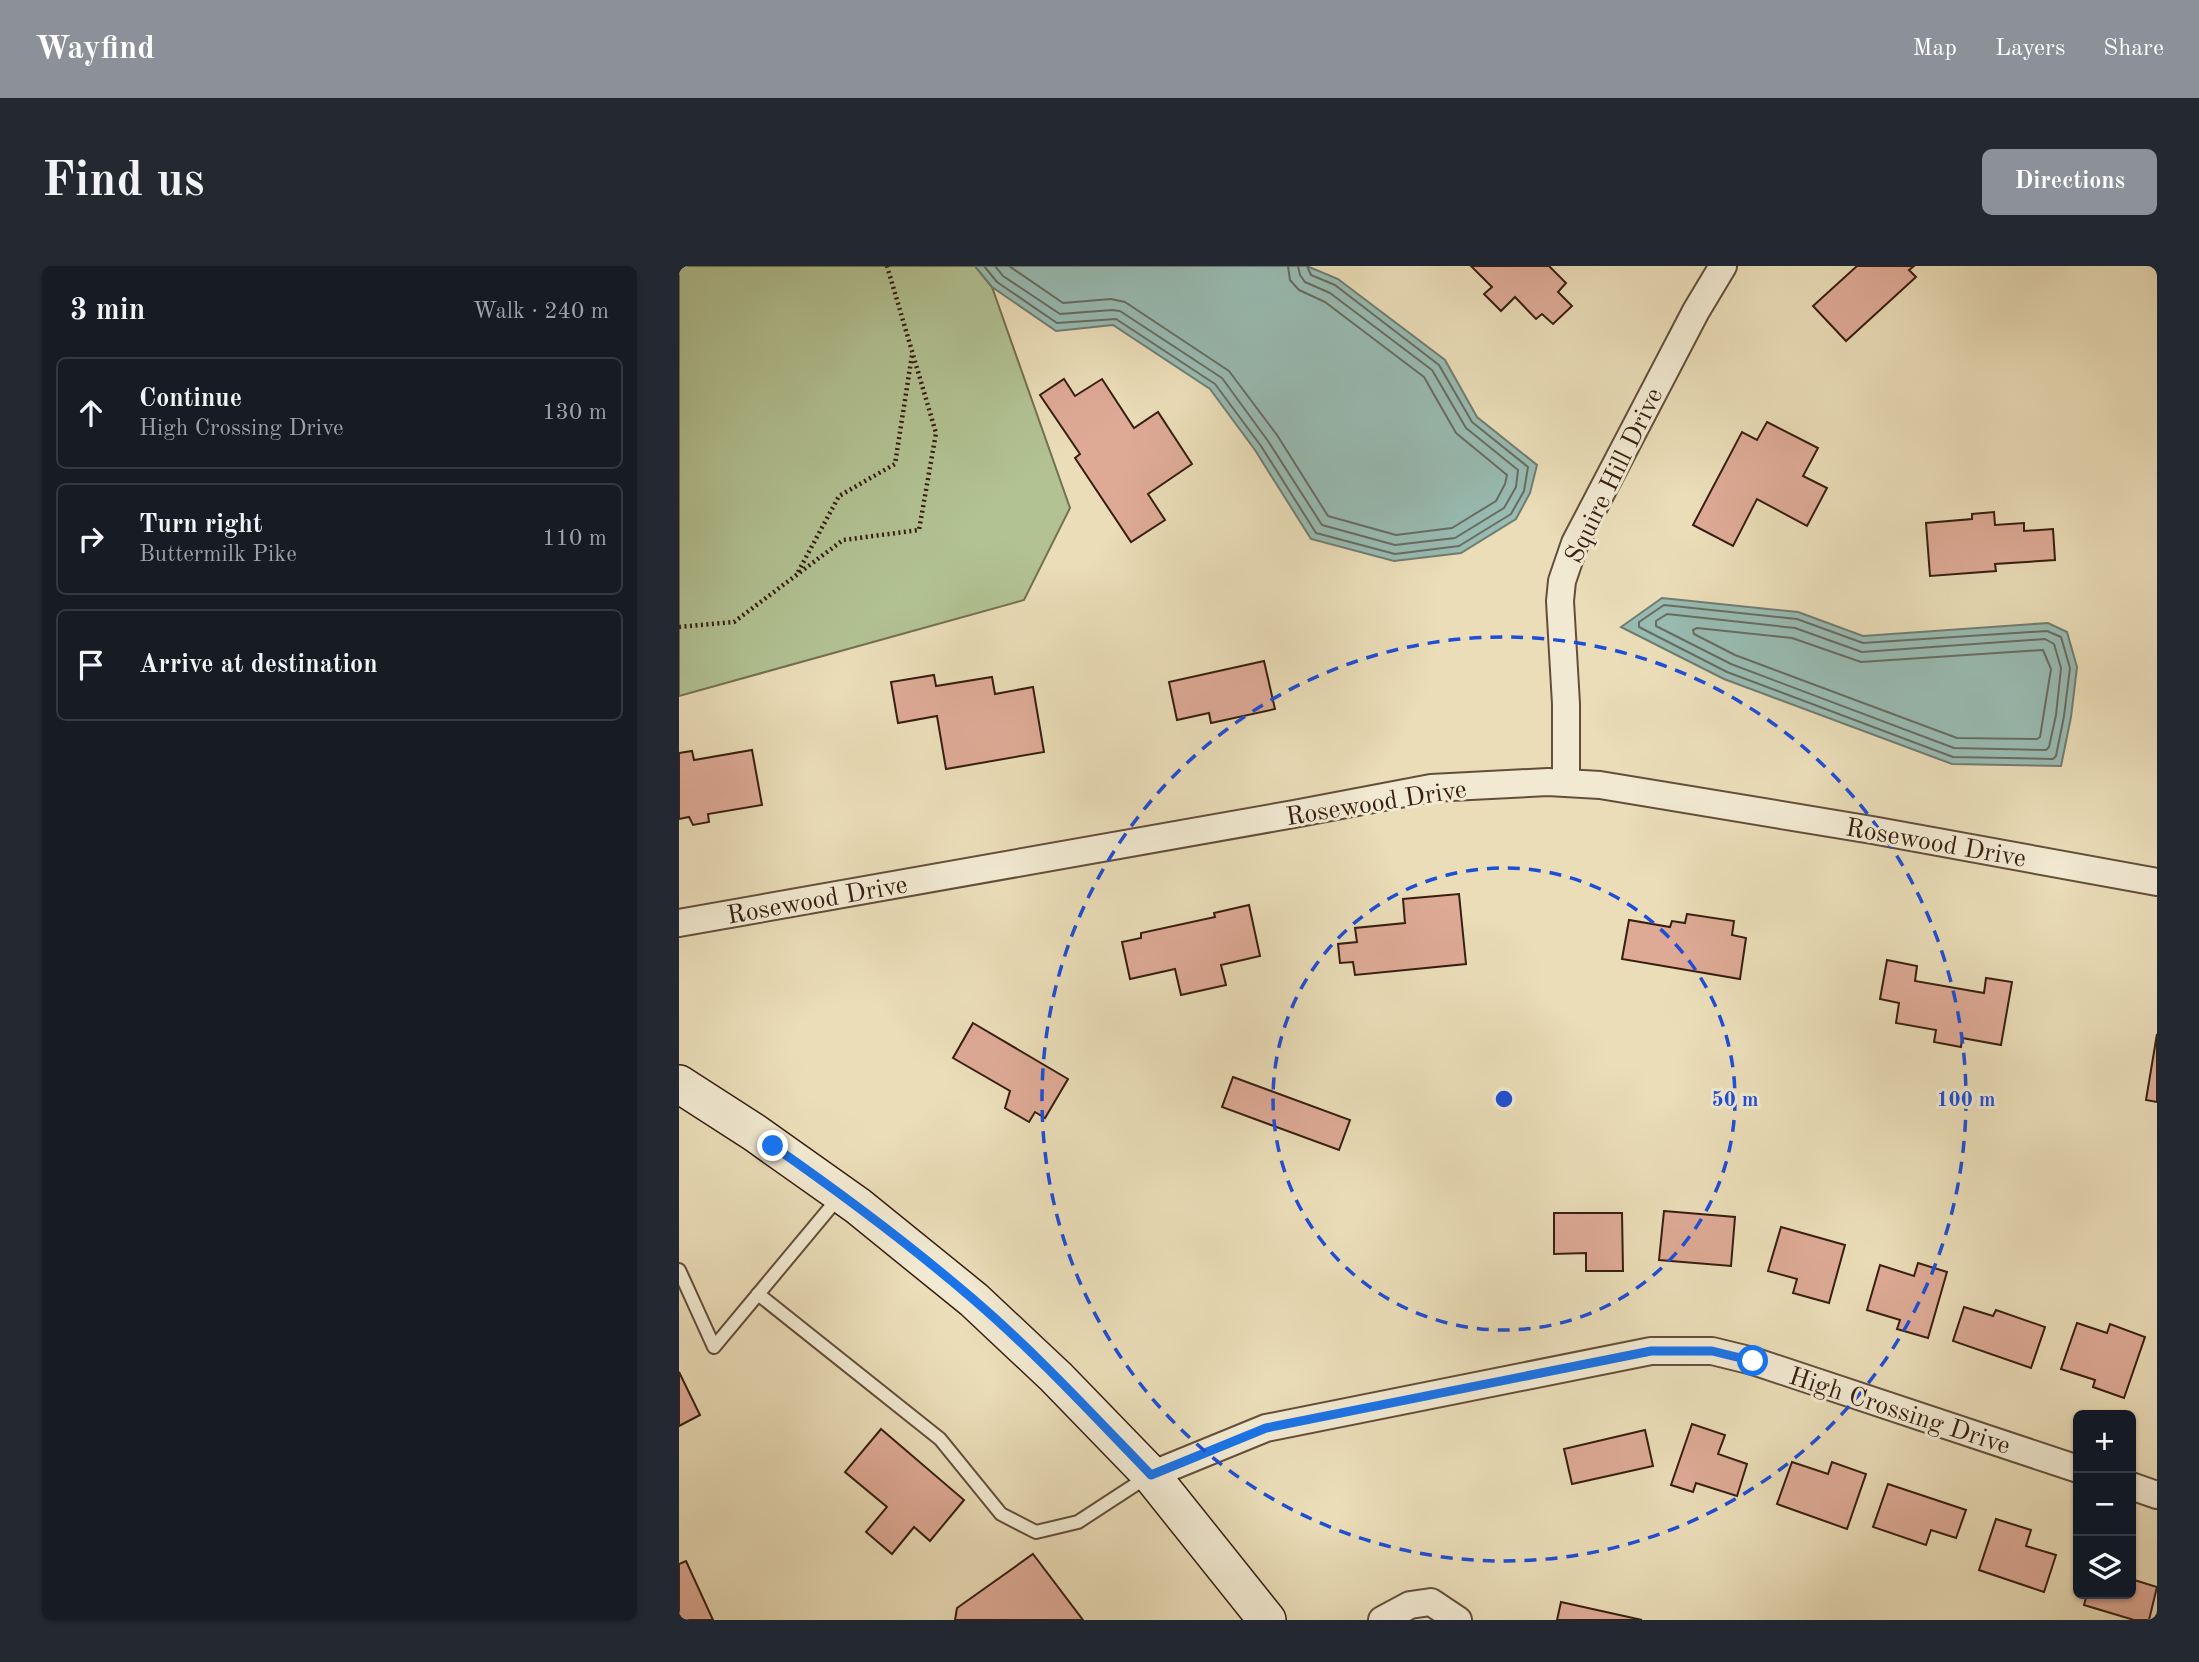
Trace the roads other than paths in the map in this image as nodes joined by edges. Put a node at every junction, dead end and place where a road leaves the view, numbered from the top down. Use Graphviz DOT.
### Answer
graph roads {
  1 [pos="1714,269"];
  2 [pos="1566,783"];
  3 [pos="2157,882"];
  4 [pos="679,923"];
  5 [pos="679,1084"];
  6 [pos="841,1194"];
  7 [pos="679,1270"];
  8 [pos="758,1294"];
  9 [pos="2073,1467"];
  10 [pos="1151,1475"];
  11 [pos="2136,1488"];
  12 [pos="2157,1495"];
  13 [pos="1267,1620"];
  14 [pos="1382,1620"];
  15 [pos="1458,1620"];
  1 -- 2 [label="street, Squire Hill Drive"];
  2 -- 3 [label="street, Rosewood Drive"];
  2 -- 4 [label="street, Rosewood Drive"];
  5 -- 6 [label="main road"];
  6 -- 8 [label="lane"];
  6 -- 10 [label="main road"];
  7 -- 8 [label="lane"];
  8 -- 10 [label="lane"];
  9 -- 10 [label="street, High Crossing Drive"];
  10 -- 13 [label="main road"];
  11 -- 12 [label="street"];
  14 -- 15 [label="street"];
}
